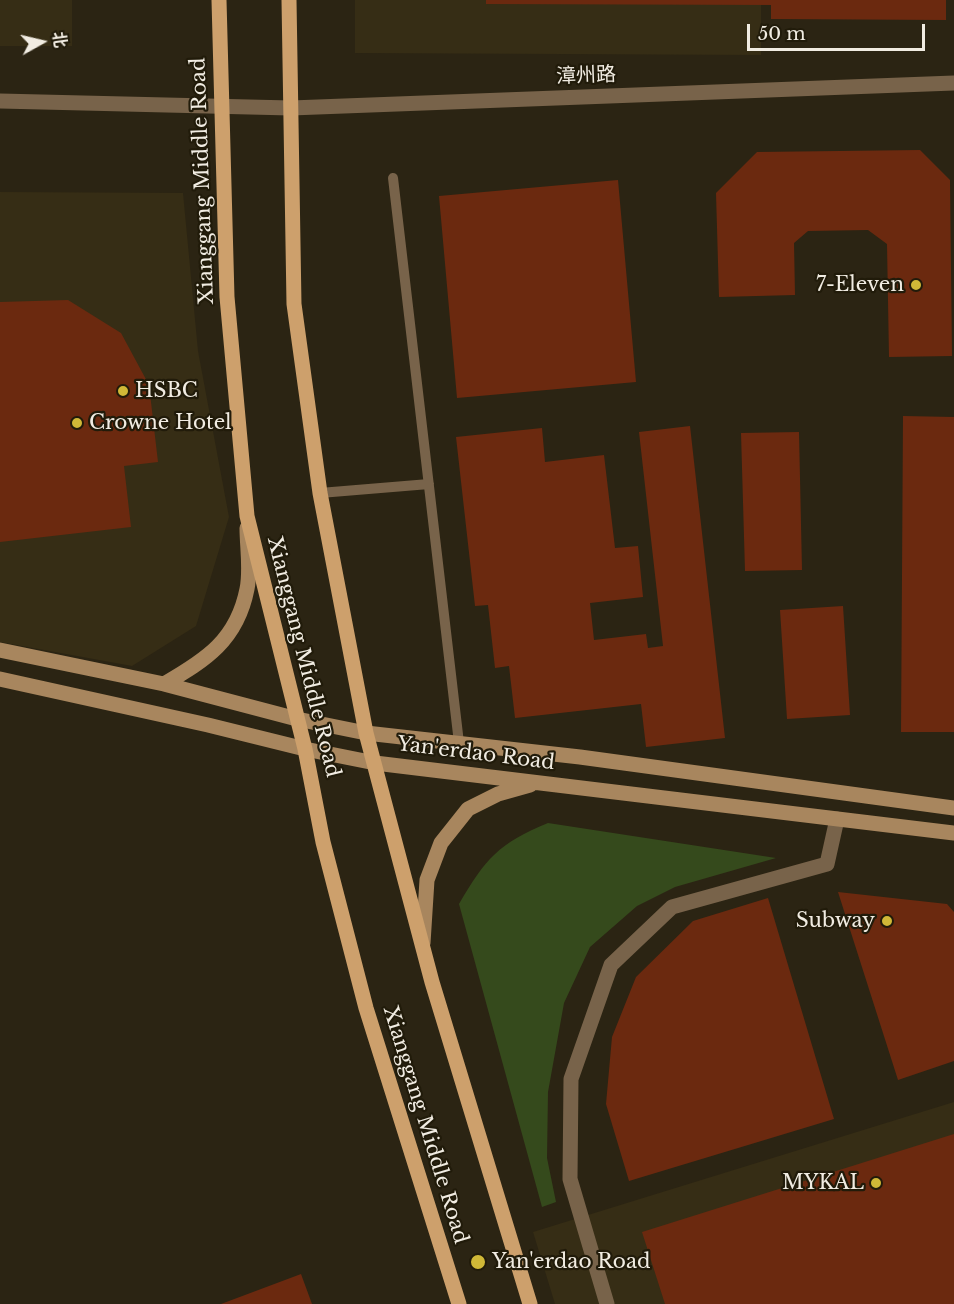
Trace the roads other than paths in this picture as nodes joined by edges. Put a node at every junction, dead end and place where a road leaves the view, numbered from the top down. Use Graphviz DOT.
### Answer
graph roads {
  1 [pos="219,0"];
  2 [pos="289,0"];
  3 [pos="954,83"];
  4 [pos="0,101"];
  5 [pos="220,107"];
  6 [pos="291,108"];
  7 [pos="393,178"];
  8 [pos="429,484"];
  9 [pos="320,493"];
  10 [pos="247,516"];
  11 [pos="0,651"];
  12 [pos="0,679"];
  13 [pos="164,684"];
  14 [pos="297,718"];
  15 [pos="366,733"];
  16 [pos="459,743"];
  17 [pos="305,750"];
  18 [pos="375,763"];
  19 [pos="538,783"];
  20 [pos="954,808"];
  21 [pos="837,819"];
  22 [pos="954,833"];
  23 [pos="423,946"];
  24 [pos="459,1304"];
  25 [pos="530,1304"];
  26 [pos="607,1304"];
  1 -- 5 [label="main road, Xianggang Middle Road"];
  2 -- 6 [label="main road"];
  3 -- 6 [label="street, 漳州路"];
  4 -- 5 [label="street, 漳州路"];
  5 -- 6 [label="street, 漳州路"];
  5 -- 10 [label="main road, Xianggang Middle Road"];
  6 -- 9 [label="main road"];
  7 -- 8 [label="lane"];
  8 -- 9 [label="lane"];
  8 -- 16 [label="lane"];
  9 -- 15 [label="main road"];
  10 -- 13 [label="main road"];
  10 -- 14 [label="main road, Xianggang Middle Road"];
  11 -- 13 [label="main road, Yan'erdao Road"];
  12 -- 17 [label="main road, Yan'erdao Road"];
  13 -- 14 [label="main road, Yan'erdao Road"];
  14 -- 15 [label="main road, Yan'erdao Road"];
  14 -- 17 [label="main road, Xianggang Middle Road"];
  15 -- 16 [label="main road, Yan'erdao Road"];
  15 -- 18 [label="main road"];
  16 -- 20 [label="main road, Yan'erdao Road"];
  17 -- 18 [label="main road, Yan'erdao Road"];
  17 -- 24 [label="main road, Xianggang Middle Road"];
  18 -- 19 [label="main road, Yan'erdao Road"];
  18 -- 23 [label="main road"];
  19 -- 21 [label="main road, Yan'erdao Road"];
  19 -- 23 [label="main road"];
  21 -- 22 [label="main road, Yan'erdao Road"];
  21 -- 26 [label="street"];
  23 -- 25 [label="main road"];
}
